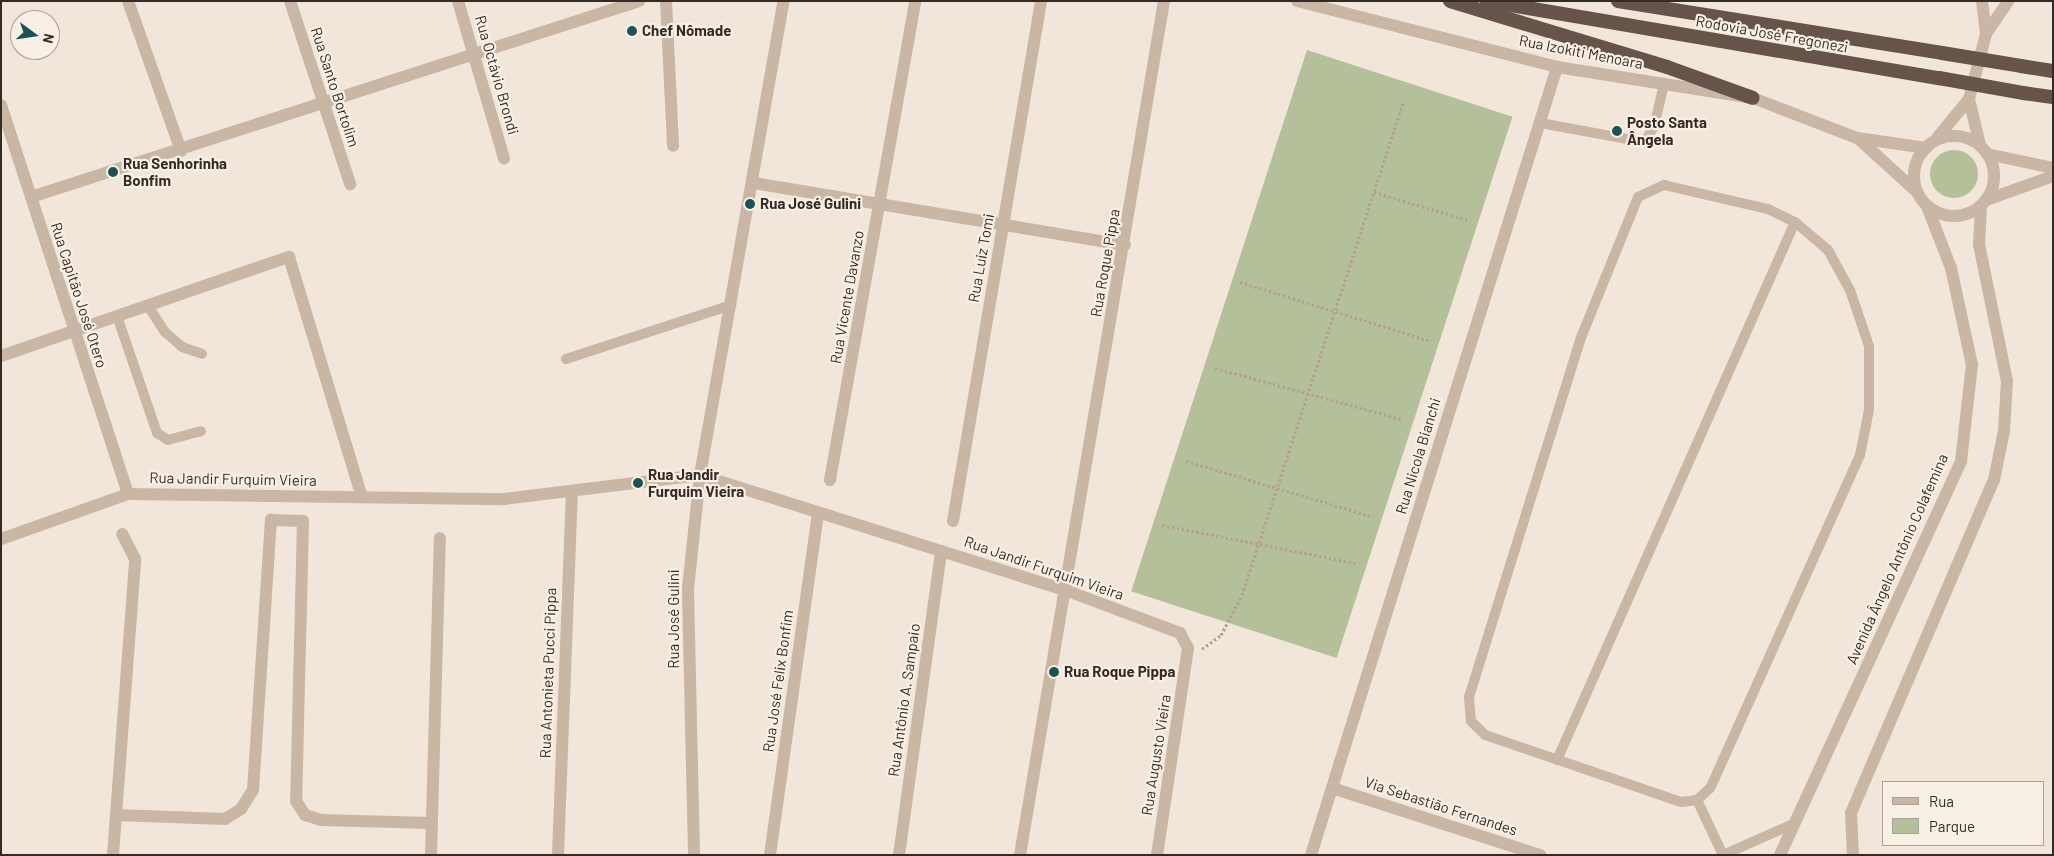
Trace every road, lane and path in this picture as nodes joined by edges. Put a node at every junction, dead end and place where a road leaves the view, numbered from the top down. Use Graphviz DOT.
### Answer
graph roads {
  1 [pos="128,1"];
  2 [pos="290,1"];
  3 [pos="458,1"];
  4 [pos="638,1"];
  5 [pos="666,1"];
  6 [pos="784,1"];
  7 [pos="915,1"];
  8 [pos="1041,1"];
  9 [pos="1164,1"];
  10 [pos="1297,1"];
  11 [pos="1450,1"];
  12 [pos="1487,1"];
  13 [pos="1618,1"];
  14 [pos="1982,1"];
  15 [pos="2008,1"];
  16 [pos="1986,34"];
  17 [pos="474,56"];
  18 [pos="1557,67"];
  19 [pos="2053,71"];
  20 [pos="1664,84"];
  21 [pos="2053,97"];
  22 [pos="1752,98"];
  23 [pos="1969,99"];
  24 [pos="1403,103"];
  25 [pos="1,105"];
  26 [pos="324,105"];
  27 [pos="1540,123"];
  28 [pos="1857,138"];
  29 [pos="1930,145"];
  30 [pos="673,146"];
  31 [pos="1984,150"];
  32 [pos="181,151"];
  33 [pos="504,158"];
  34 [pos="2053,168"];
  35 [pos="2053,176"];
  36 [pos="754,183"];
  37 [pos="350,184"];
  38 [pos="1374,192"];
  39 [pos="1918,193"];
  40 [pos="30,196"];
  41 [pos="1984,203"];
  42 [pos="880,206"];
  43 [pos="1927,206"];
  44 [pos="1468,220"];
  45 [pos="1794,222"];
  46 [pos="1002,227"];
  47 [pos="1125,245"];
  48 [pos="1240,282"];
  49 [pos="731,305"];
  50 [pos="148,306"];
  51 [pos="1335,311"];
  52 [pos="117,316"];
  53 [pos="74,331"];
  54 [pos="1431,341"];
  55 [pos="202,354"];
  56 [pos="1,356"];
  57 [pos="566,359"];
  58 [pos="1215,368"];
  59 [pos="1308,393"];
  60 [pos="1402,419"];
  61 [pos="201,431"];
  62 [pos="1186,461"];
  63 [pos="700,474"];
  64 [pos="830,480"];
  65 [pos="1277,488"];
  66 [pos="572,492"];
  67 [pos="128,494"];
  68 [pos="362,497"];
  69 [pos="818,512"];
  70 [pos="1374,517"];
  71 [pos="952,521"];
  72 [pos="1162,525"];
  73 [pos="122,534"];
  74 [pos="440,538"];
  75 [pos="1,539"];
  76 [pos="1258,544"];
  77 [pos="942,551"];
  78 [pos="1356,563"];
  79 [pos="1066,590"];
  80 [pos="1180,633"];
  81 [pos="1186,660"];
  82 [pos="1557,760"];
  83 [pos="1332,788"];
  84 [pos="1697,800"];
  85 [pos="116,815"];
  86 [pos="431,823"];
  87 [pos="1794,824"];
  88 [pos="113,855"];
  89 [pos="431,855"];
  90 [pos="558,855"];
  91 [pos="694,855"];
  92 [pos="770,855"];
  93 [pos="900,855"];
  94 [pos="1020,855"];
  95 [pos="1157,855"];
  96 [pos="1311,855"];
  97 [pos="1540,855"];
  98 [pos="1780,855"];
  99 [pos="1853,855"];
  1 -- 32 [label="street"];
  2 -- 26 [label="street, Rua Santo Bortolim"];
  3 -- 17 [label="street, Rua Octávio Brondi"];
  4 -- 17 [label="street"];
  5 -- 30 [label="street"];
  6 -- 36 [label="street, Rua José Gulini"];
  7 -- 42 [label="street, Rua Vicente Davanzo"];
  8 -- 46 [label="street, Rua Luiz Tomi"];
  9 -- 47 [label="street, Rua Roque Pippa"];
  10 -- 18 [label="street, Rua Izokiti Menoara"];
  11 -- 22 [label="highway"];
  12 -- 21 [label="highway, Rodovia José Fregonezi, bridge"];
  13 -- 19 [label="highway, Rodovia José Fregonezi, bridge"];
  14 -- 16 [label="street"];
  15 -- 16 [label="street"];
  16 -- 23 [label="street"];
  17 -- 26 [label="street"];
  17 -- 33 [label="street, Rua Octávio Brondi"];
  18 -- 20 [label="street, Rua Izokiti Menoara"];
  18 -- 27 [label="street, Rua Nicola Bianchi"];
  20 -- 22 [label="street, Rua Izokiti Menoara"];
  20 -- 27 [label="lane"];
  22 -- 28 [label="street, Rua Izokiti Menoara"];
  23 -- 29 [label="street"];
  23 -- 31 [label="street"];
  24 -- 38 [label="path"];
  25 -- 40 [label="street, Rua Capitão José Otero"];
  26 -- 32 [label="street"];
  26 -- 37 [label="street, Rua Santo Bortolim"];
  27 -- 83 [label="street, Rua Nicola Bianchi"];
  28 -- 29 [label="street, Rua Izokiti Menoara"];
  28 -- 39 [label="street, Rua Izokiti Menoara"];
  29 -- 31 [label="street"];
  29 -- 39 [label="street"];
  31 -- 34 [label="street"];
  31 -- 41 [label="street"];
  32 -- 40 [label="street"];
  35 -- 41 [label="street"];
  36 -- 42 [label="street"];
  36 -- 49 [label="street, Rua José Gulini"];
  38 -- 44 [label="path"];
  38 -- 51 [label="path"];
  39 -- 43 [label="street"];
  40 -- 53 [label="street, Rua Capitão José Otero"];
  41 -- 43 [label="street"];
  41 -- 99 [label="street"];
  42 -- 46 [label="street"];
  42 -- 64 [label="street, Rua Vicente Davanzo"];
  43 -- 87 [label="street, Avenida Ângelo Antônio Colafemina"];
  45 -- 82 [label="lane"];
  45 -- 82 [label="lane"];
  45 -- 84 [label="lane"];
  46 -- 47 [label="street"];
  46 -- 71 [label="street, Rua Luiz Tomi"];
  47 -- 79 [label="street, Rua Roque Pippa"];
  48 -- 51 [label="path"];
  49 -- 57 [label="lane"];
  49 -- 63 [label="street, Rua José Gulini"];
  50 -- 52 [label="street"];
  50 -- 55 [label="lane"];
  50 -- 68 [label="street"];
  51 -- 54 [label="path"];
  51 -- 59 [label="path"];
  52 -- 53 [label="street"];
  52 -- 61 [label="lane"];
  53 -- 56 [label="street"];
  53 -- 67 [label="street, Rua Capitão José Otero"];
  58 -- 59 [label="path"];
  59 -- 60 [label="path"];
  59 -- 65 [label="path"];
  62 -- 65 [label="path"];
  63 -- 66 [label="street, Rua Jandir Furquim Vieira"];
  63 -- 69 [label="street, Rua Jandir Furquim Vieira"];
  63 -- 91 [label="street, Rua José Gulini"];
  65 -- 70 [label="path"];
  65 -- 76 [label="path"];
  66 -- 68 [label="street, Rua Jandir Furquim Vieira"];
  66 -- 90 [label="street, Rua Antonieta Pucci Pippa"];
  67 -- 68 [label="street, Rua Jandir Furquim Vieira"];
  67 -- 75 [label="street"];
  69 -- 77 [label="street, Rua Jandir Furquim Vieira"];
  69 -- 92 [label="street, Rua José Felix Bonfim"];
  72 -- 76 [label="path"];
  73 -- 85 [label="street"];
  74 -- 86 [label="street"];
  76 -- 78 [label="path"];
  76 -- 81 [label="path"];
  77 -- 79 [label="street, Rua Jandir Furquim Vieira"];
  77 -- 93 [label="street, Rua Antônio A. Sampaio"];
  79 -- 80 [label="street, Rua Jandir Furquim Vieira"];
  79 -- 94 [label="street, Rua Roque Pippa"];
  80 -- 81 [label="street, Rua Augusto Vieira"];
  81 -- 95 [label="street, Rua Augusto Vieira"];
  82 -- 84 [label="lane"];
  83 -- 96 [label="street, Rua Nicola Bianchi"];
  83 -- 97 [label="street, Via Sebastião Fernandes"];
  84 -- 87 [label="lane"];
  85 -- 86 [label="street"];
  85 -- 88 [label="street"];
  86 -- 89 [label="street"];
  87 -- 98 [label="street, Avenida Ângelo Antônio Colafemina"];
}
